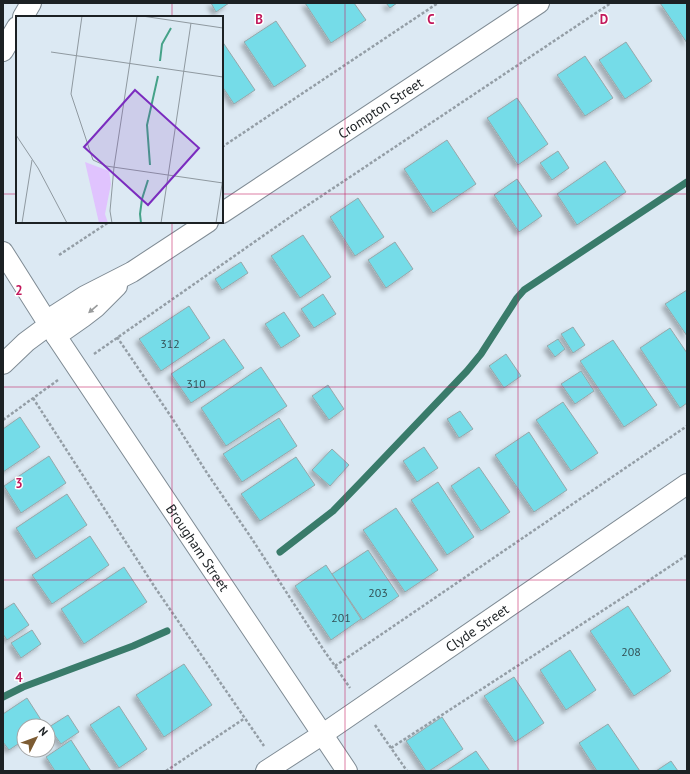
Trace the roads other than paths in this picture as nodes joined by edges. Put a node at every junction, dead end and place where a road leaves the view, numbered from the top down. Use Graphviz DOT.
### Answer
graph roads {
  1 [pos="31,3"];
  2 [pos="539,3"];
  3 [pos="24,16"];
  4 [pos="16,29"];
  5 [pos="3,51"];
  6 [pos="223,212"];
  7 [pos="206,223"];
  8 [pos="3,252"];
  9 [pos="50,327"];
  10 [pos="3,364"];
  11 [pos="687,484"];
  12 [pos="323,734"];
  13 [pos="266,771"];
  14 [pos="348,771"];
  1 -- 3 [label="street"];
  2 -- 6 [label="street, Crompton Street"];
  4 -- 5 [label="street"];
  7 -- 9 [label="street"];
  8 -- 9 [label="street, Brougham Street"];
  9 -- 10 [label="street"];
  9 -- 12 [label="street, Brougham Street"];
  11 -- 12 [label="street, Clyde Street"];
  12 -- 13 [label="street, Clyde Street"];
  12 -- 14 [label="street, Brougham Street"];
}
